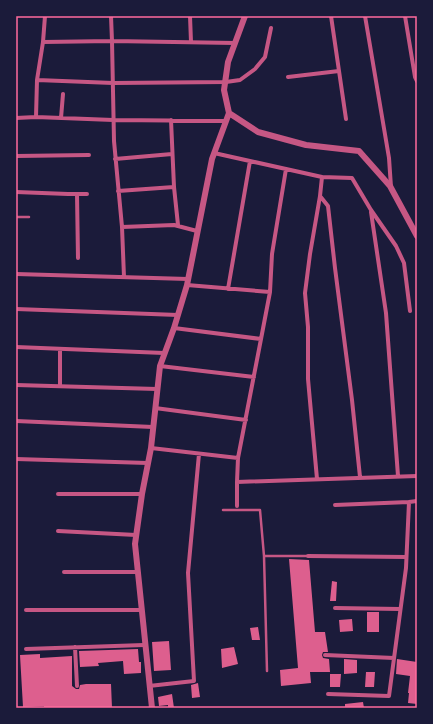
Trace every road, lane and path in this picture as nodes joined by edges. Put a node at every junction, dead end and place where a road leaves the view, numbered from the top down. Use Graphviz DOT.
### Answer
graph roads {
  1 [pos="45,16"];
  2 [pos="110,16"];
  3 [pos="190,16"];
  4 [pos="245,16"];
  5 [pos="331,16"];
  6 [pos="365,16"];
  7 [pos="405,16"];
  8 [pos="270,28"];
  9 [pos="112,41"];
  10 [pos="43,42"];
  11 [pos="191,42"];
  12 [pos="235,43"];
  13 [pos="339,71"];
  14 [pos="288,77"];
  15 [pos="37,80"];
  16 [pos="417,81"];
  17 [pos="226,82"];
  18 [pos="113,83"];
  19 [pos="63,94"];
  20 [pos="229,113"];
  21 [pos="36,117"];
  22 [pos="16,118"];
  23 [pos="61,118"];
  24 [pos="346,119"];
  25 [pos="113,120"];
  26 [pos="171,120"];
  27 [pos="226,121"];
  28 [pos="214,153"];
  29 [pos="172,154"];
  30 [pos="89,155"];
  31 [pos="16,156"];
  32 [pos="115,158"];
  33 [pos="250,161"];
  34 [pos="286,169"];
  35 [pos="322,177"];
  36 [pos="174,187"];
  37 [pos="392,188"];
  38 [pos="118,191"];
  39 [pos="16,192"];
  40 [pos="77,194"];
  41 [pos="87,194"];
  42 [pos="320,196"];
  43 [pos="370,210"];
  44 [pos="16,217"];
  45 [pos="29,218"];
  46 [pos="178,225"];
  47 [pos="122,227"];
  48 [pos="197,230"];
  49 [pos="417,236"];
  50 [pos="78,258"];
  51 [pos="16,274"];
  52 [pos="124,277"];
  53 [pos="187,282"];
  54 [pos="228,289"];
  55 [pos="270,292"];
  56 [pos="16,309"];
  57 [pos="410,311"];
  58 [pos="178,315"];
  59 [pos="174,328"];
  60 [pos="262,338"];
  61 [pos="16,347"];
  62 [pos="60,349"];
  63 [pos="164,354"];
  64 [pos="160,366"];
  65 [pos="254,377"];
  66 [pos="16,385"];
  67 [pos="60,386"];
  68 [pos="157,389"];
  69 [pos="155,408"];
  70 [pos="246,420"];
  71 [pos="16,421"];
  72 [pos="153,427"];
  73 [pos="151,448"];
  74 [pos="199,454"];
  75 [pos="238,458"];
  76 [pos="16,459"];
  77 [pos="148,463"];
  78 [pos="398,476"];
  79 [pos="417,476"];
  80 [pos="360,478"];
  81 [pos="317,479"];
  82 [pos="238,482"];
  83 [pos="58,494"];
  84 [pos="142,494"];
  85 [pos="417,501"];
  86 [pos="409,502"];
  87 [pos="335,505"];
  88 [pos="237,508"];
  89 [pos="223,510"];
  90 [pos="58,531"];
  91 [pos="136,534"];
  92 [pos="264,556"];
  93 [pos="308,556"];
  94 [pos="406,557"];
  95 [pos="64,572"];
  96 [pos="137,572"];
  97 [pos="335,608"];
  98 [pos="400,609"];
  99 [pos="26,610"];
  100 [pos="141,610"];
  101 [pos="144,645"];
  102 [pos="75,647"];
  103 [pos="26,648"];
  104 [pos="325,655"];
  105 [pos="394,658"];
  106 [pos="267,671"];
  107 [pos="77,686"];
  108 [pos="148,686"];
  109 [pos="328,694"];
  110 [pos="152,708"];
  1 -- 10 [label="street"];
  2 -- 9 [label="street"];
  3 -- 11 [label="street"];
  4 -- 12 [label="street"];
  5 -- 13 [label="street"];
  6 -- 37 [label="street"];
  7 -- 16 [label="street"];
  8 -- 17 [label="street"];
  9 -- 10 [label="street"];
  9 -- 11 [label="street"];
  9 -- 18 [label="street"];
  10 -- 15 [label="street"];
  11 -- 12 [label="street"];
  12 -- 17 [label="street"];
  13 -- 14 [label="street"];
  13 -- 24 [label="street"];
  15 -- 18 [label="street"];
  15 -- 21 [label="street"];
  17 -- 18 [label="street"];
  17 -- 20 [label="street"];
  18 -- 25 [label="street"];
  19 -- 23 [label="street"];
  20 -- 27 [label="street"];
  20 -- 37 [label="street"];
  21 -- 22 [label="street"];
  21 -- 23 [label="street"];
  23 -- 25 [label="street"];
  25 -- 26 [label="street"];
  25 -- 32 [label="street"];
  26 -- 27 [label="street"];
  26 -- 29 [label="street"];
  27 -- 28 [label="street"];
  28 -- 33 [label="street"];
  28 -- 48 [label="street"];
  29 -- 32 [label="street"];
  29 -- 36 [label="street"];
  30 -- 31 [label="street"];
  32 -- 38 [label="street"];
  33 -- 34 [label="street"];
  33 -- 54 [label="street"];
  34 -- 35 [label="street"];
  34 -- 55 [label="street"];
  35 -- 42 [label="street"];
  35 -- 43 [label="street"];
  36 -- 38 [label="street"];
  36 -- 46 [label="street"];
  37 -- 49 [label="street"];
  38 -- 47 [label="street"];
  39 -- 40 [label="street"];
  40 -- 41 [label="street"];
  40 -- 50 [label="street"];
  42 -- 80 [label="street"];
  42 -- 81 [label="street"];
  43 -- 57 [label="street"];
  43 -- 78 [label="street"];
  44 -- 45 [label="lane"];
  46 -- 47 [label="street"];
  46 -- 48 [label="street"];
  47 -- 52 [label="street"];
  48 -- 53 [label="street"];
  51 -- 52 [label="street"];
  52 -- 53 [label="street"];
  53 -- 54 [label="street"];
  53 -- 58 [label="street"];
  54 -- 55 [label="street"];
  55 -- 60 [label="street"];
  56 -- 58 [label="street"];
  58 -- 59 [label="street"];
  59 -- 60 [label="street"];
  59 -- 63 [label="street"];
  60 -- 65 [label="street"];
  61 -- 62 [label="street"];
  62 -- 63 [label="street"];
  62 -- 67 [label="street"];
  63 -- 64 [label="street"];
  64 -- 65 [label="street"];
  64 -- 68 [label="street"];
  65 -- 70 [label="street"];
  66 -- 67 [label="street"];
  67 -- 68 [label="street"];
  68 -- 69 [label="street"];
  69 -- 70 [label="street"];
  69 -- 72 [label="street"];
  70 -- 75 [label="street"];
  71 -- 72 [label="street"];
  72 -- 73 [label="street"];
  73 -- 74 [label="street"];
  73 -- 77 [label="street"];
  74 -- 75 [label="street"];
  74 -- 108 [label="street"];
  75 -- 82 [label="street"];
  76 -- 77 [label="street"];
  77 -- 84 [label="street"];
  78 -- 79 [label="street"];
  78 -- 80 [label="street"];
  80 -- 81 [label="street"];
  81 -- 82 [label="street"];
  82 -- 88 [label="street"];
  83 -- 84 [label="street"];
  84 -- 91 [label="street"];
  85 -- 86 [label="street"];
  86 -- 87 [label="street"];
  86 -- 94 [label="street"];
  88 -- 89 [label="lane"];
  88 -- 92 [label="lane"];
  90 -- 91 [label="street"];
  91 -- 96 [label="street"];
  92 -- 93 [label="lane"];
  92 -- 106 [label="lane"];
  93 -- 94 [label="street"];
  94 -- 98 [label="street"];
  95 -- 96 [label="street"];
  96 -- 100 [label="street"];
  97 -- 98 [label="street"];
  98 -- 105 [label="street"];
  99 -- 100 [label="street"];
  100 -- 101 [label="street"];
  101 -- 102 [label="street"];
  101 -- 108 [label="street"];
  102 -- 103 [label="street"];
  102 -- 107 [label="street"];
  104 -- 105 [label="street"];
  105 -- 109 [label="street"];
  108 -- 110 [label="street"];
}
